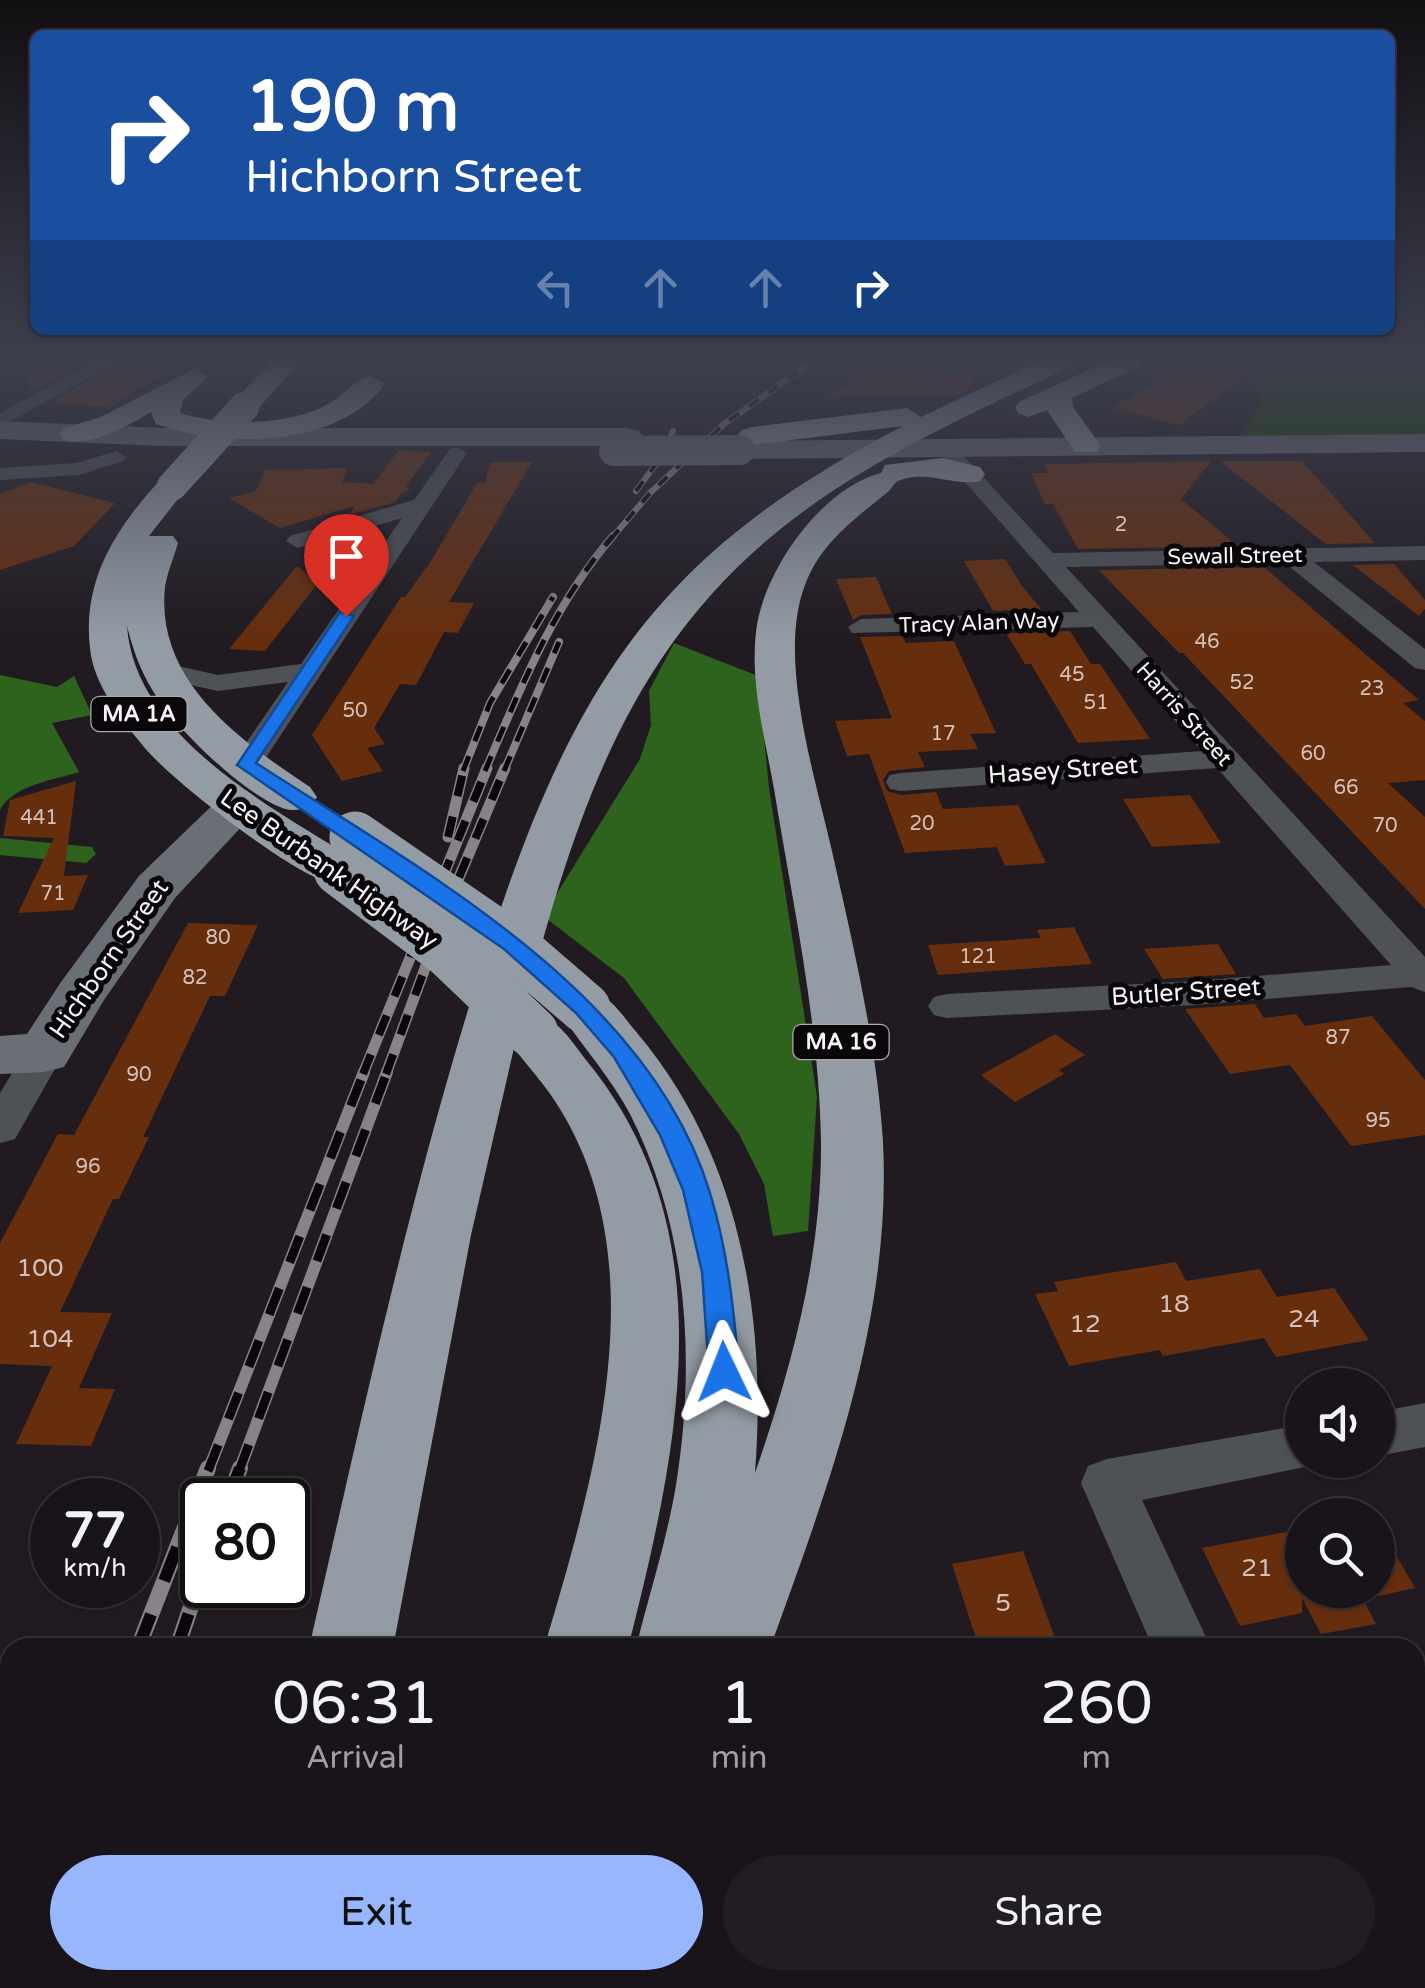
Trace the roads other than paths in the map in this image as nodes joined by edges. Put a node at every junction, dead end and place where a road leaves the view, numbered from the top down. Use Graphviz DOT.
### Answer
graph roads {
  1 [pos="41,453"];
  2 [pos="219,453"];
  3 [pos="285,453"];
  4 [pos="457,453"];
  5 [pos="461,453"];
  6 [pos="779,453"];
  7 [pos="888,453"];
  8 [pos="892,453"];
  9 [pos="949,453"];
  10 [pos="116,456"];
  11 [pos="252,456"];
  12 [pos="0,474"];
  13 [pos="969,474"];
  14 [pos="816,485"];
  15 [pos="189,486"];
  16 [pos="421,506"];
  17 [pos="298,541"];
  18 [pos="1425,553"];
  19 [pos="1290,554"];
  20 [pos="1045,560"];
  21 [pos="1097,619"];
  22 [pos="861,627"];
  23 [pos="1425,662"];
  24 [pos="160,670"];
  25 [pos="308,671"];
  26 [pos="1224,758"];
  27 [pos="901,782"];
  28 [pos="242,785"];
  29 [pos="1423,976"];
  30 [pos="948,1006"];
  31 [pos="559,1021"];
  32 [pos="22,1054"];
  33 [pos="0,1128"];
  34 [pos="1425,1425"];
  35 [pos="1395,1431"];
  36 [pos="1285,1451"];
  37 [pos="353,1638"];
  38 [pos="589,1638"];
  39 [pos="680,1638"];
  40 [pos="730,1638"];
  41 [pos="1177,1638"];
  1 -- 10 [label="main road"];
  2 -- 15 [label="highway, Lee Burbank Highway / MA 1A, bridge"];
  3 -- 11 [label="highway"];
  4 -- 5 [label="main road"];
  4 -- 11 [label="main road"];
  4 -- 16 [label="street, Hichborn Street"];
  6 -- 14 [label="highway"];
  7 -- 8 [label="main road"];
  8 -- 13 [label="highway"];
  8 -- 14 [label="highway, MA 16"];
  8 -- 40 [label="highway, MA 16"];
  9 -- 13 [label="street, Harris Street"];
  10 -- 11 [label="main road"];
  10 -- 12 [label="street"];
  13 -- 20 [label="street, Harris Street"];
  14 -- 37 [label="highway, MA 16"];
  15 -- 24 [label="highway, Lee Burbank Highway / MA 1A"];
  15 -- 28 [label="highway, Lee Burbank Highway / MA 1A"];
  16 -- 17 [label="street"];
  16 -- 25 [label="street, Hichborn Street"];
  18 -- 19 [label="street, Sewall Street"];
  19 -- 20 [label="street, Sewall Street"];
  19 -- 23 [label="street"];
  20 -- 21 [label="street, Harris Street"];
  21 -- 22 [label="street, Tracy Alan Way"];
  21 -- 26 [label="street, Harris Street"];
  24 -- 25 [label="street"];
  24 -- 28 [label="highway, Lee Burbank Highway / MA 1A"];
  25 -- 28 [label="street, Hichborn Street"];
  26 -- 27 [label="street, Hasey Street"];
  26 -- 29 [label="street, Harris Street"];
  28 -- 31 [label="highway, Lee Burbank Highway / MA 1A, bridge"];
  28 -- 32 [label="main road, Hichborn Street"];
  29 -- 30 [label="street, Butler Street"];
  31 -- 38 [label="highway, Lee Burbank Highway / MA 1A"];
  31 -- 39 [label="highway, Lee Burbank Highway / MA 1A"];
  32 -- 33 [label="street, Hichborn Street"];
  34 -- 35 [label="street"];
  36 -- 41 [label="street"];
}
